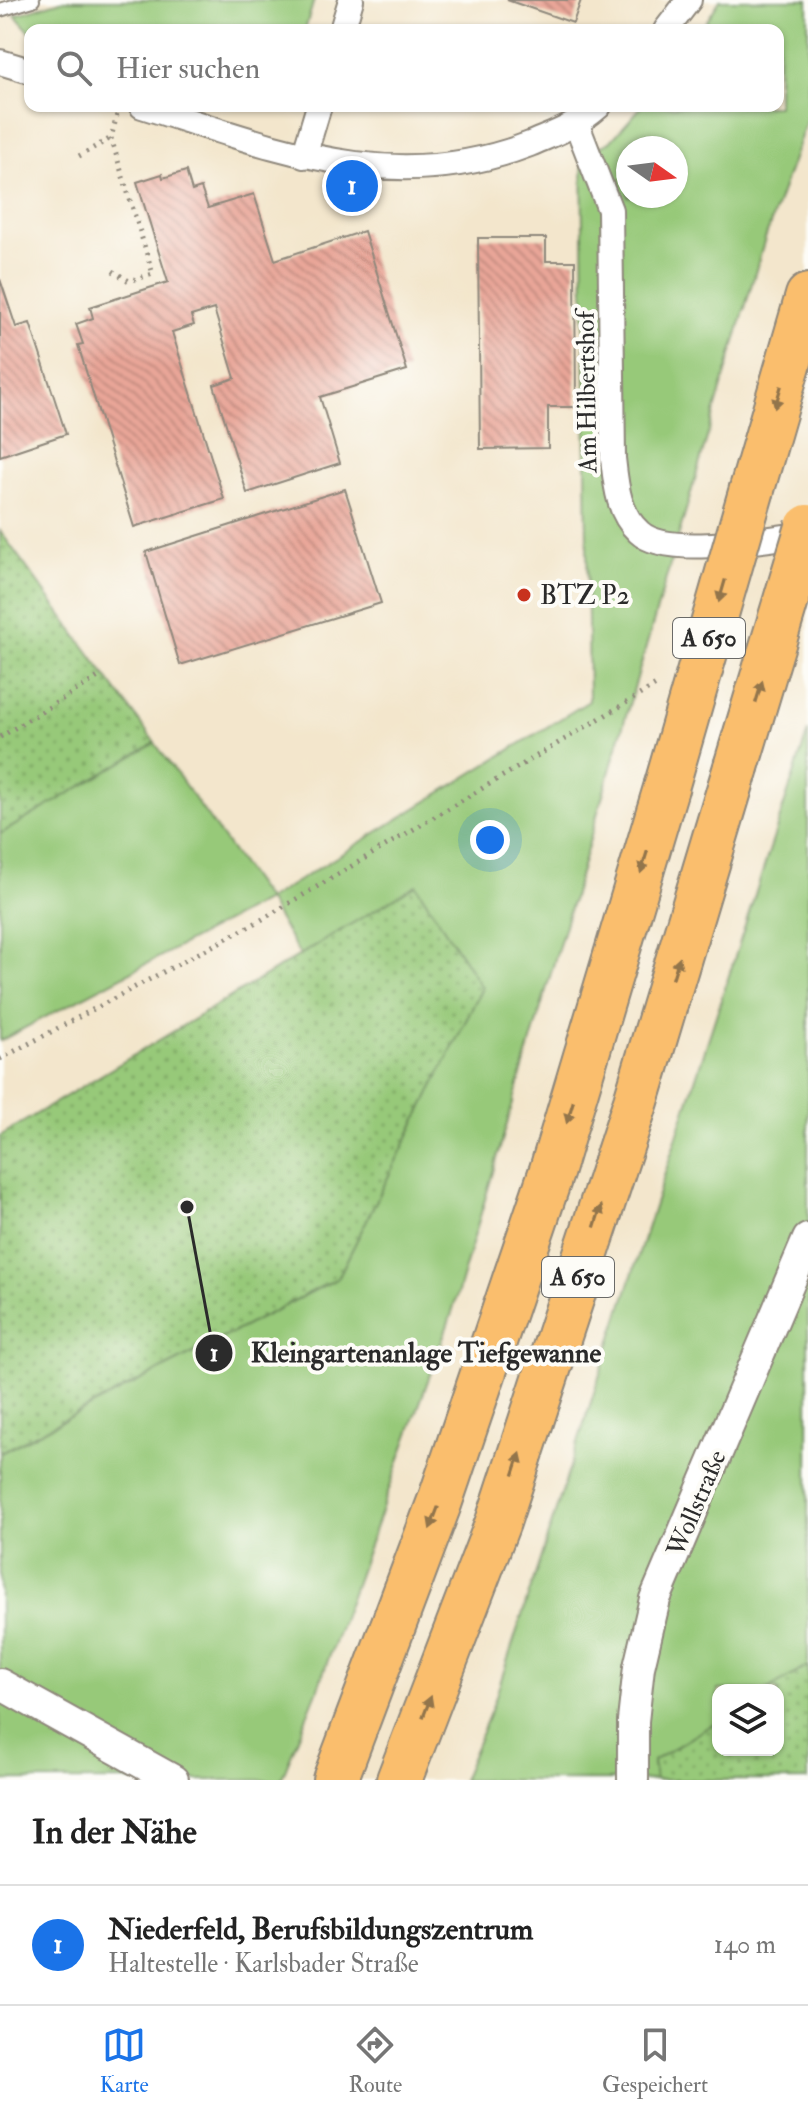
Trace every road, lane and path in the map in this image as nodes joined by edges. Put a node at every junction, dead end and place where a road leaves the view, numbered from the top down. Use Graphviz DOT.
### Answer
graph roads {
  1 [pos="33,0"];
  2 [pos="351,0"];
  3 [pos="689,0"];
  4 [pos="0,10"];
  5 [pos="344,24"];
  6 [pos="671,24"];
  7 [pos="0,62"];
  8 [pos="24,69"];
  9 [pos="118,112"];
  10 [pos="161,112"];
  11 [pos="317,112"];
  12 [pos="592,112"];
  13 [pos="577,125"];
  14 [pos="111,138"];
  15 [pos="79,156"];
  16 [pos="304,156"];
  17 [pos="113,271"];
  18 [pos="808,296"];
  19 [pos="808,527"];
  20 [pos="808,534"];
  21 [pos="100,676"];
  22 [pos="661,682"];
  23 [pos="0,737"];
  24 [pos="0,1059"];
  25 [pos="808,1239"];
  26 [pos="0,1684"];
  27 [pos="173,1780"];
  28 [pos="335,1780"];
  29 [pos="399,1780"];
  30 [pos="633,1780"];
  1 -- 4 [label="lane"];
  2 -- 5 [label="street"];
  3 -- 6 [label="street"];
  7 -- 8 [label="street"];
  9 -- 14 [label="path"];
  10 -- 16 [label="street"];
  11 -- 16 [label="street"];
  12 -- 13 [label="street"];
  13 -- 16 [label="street"];
  13 -- 20 [label="street, Am Hilbertshof"];
  14 -- 15 [label="path"];
  14 -- 17 [label="path"];
  18 -- 28 [label="highway, A 650, one-way, bridge"];
  29 -- 19 [label="highway, A 650, one-way, bridge"];
  21 -- 23 [label="path"];
  22 -- 24 [label="path"];
  25 -- 30 [label="street, Wollstraße"];
  26 -- 27 [label="street"];
}
